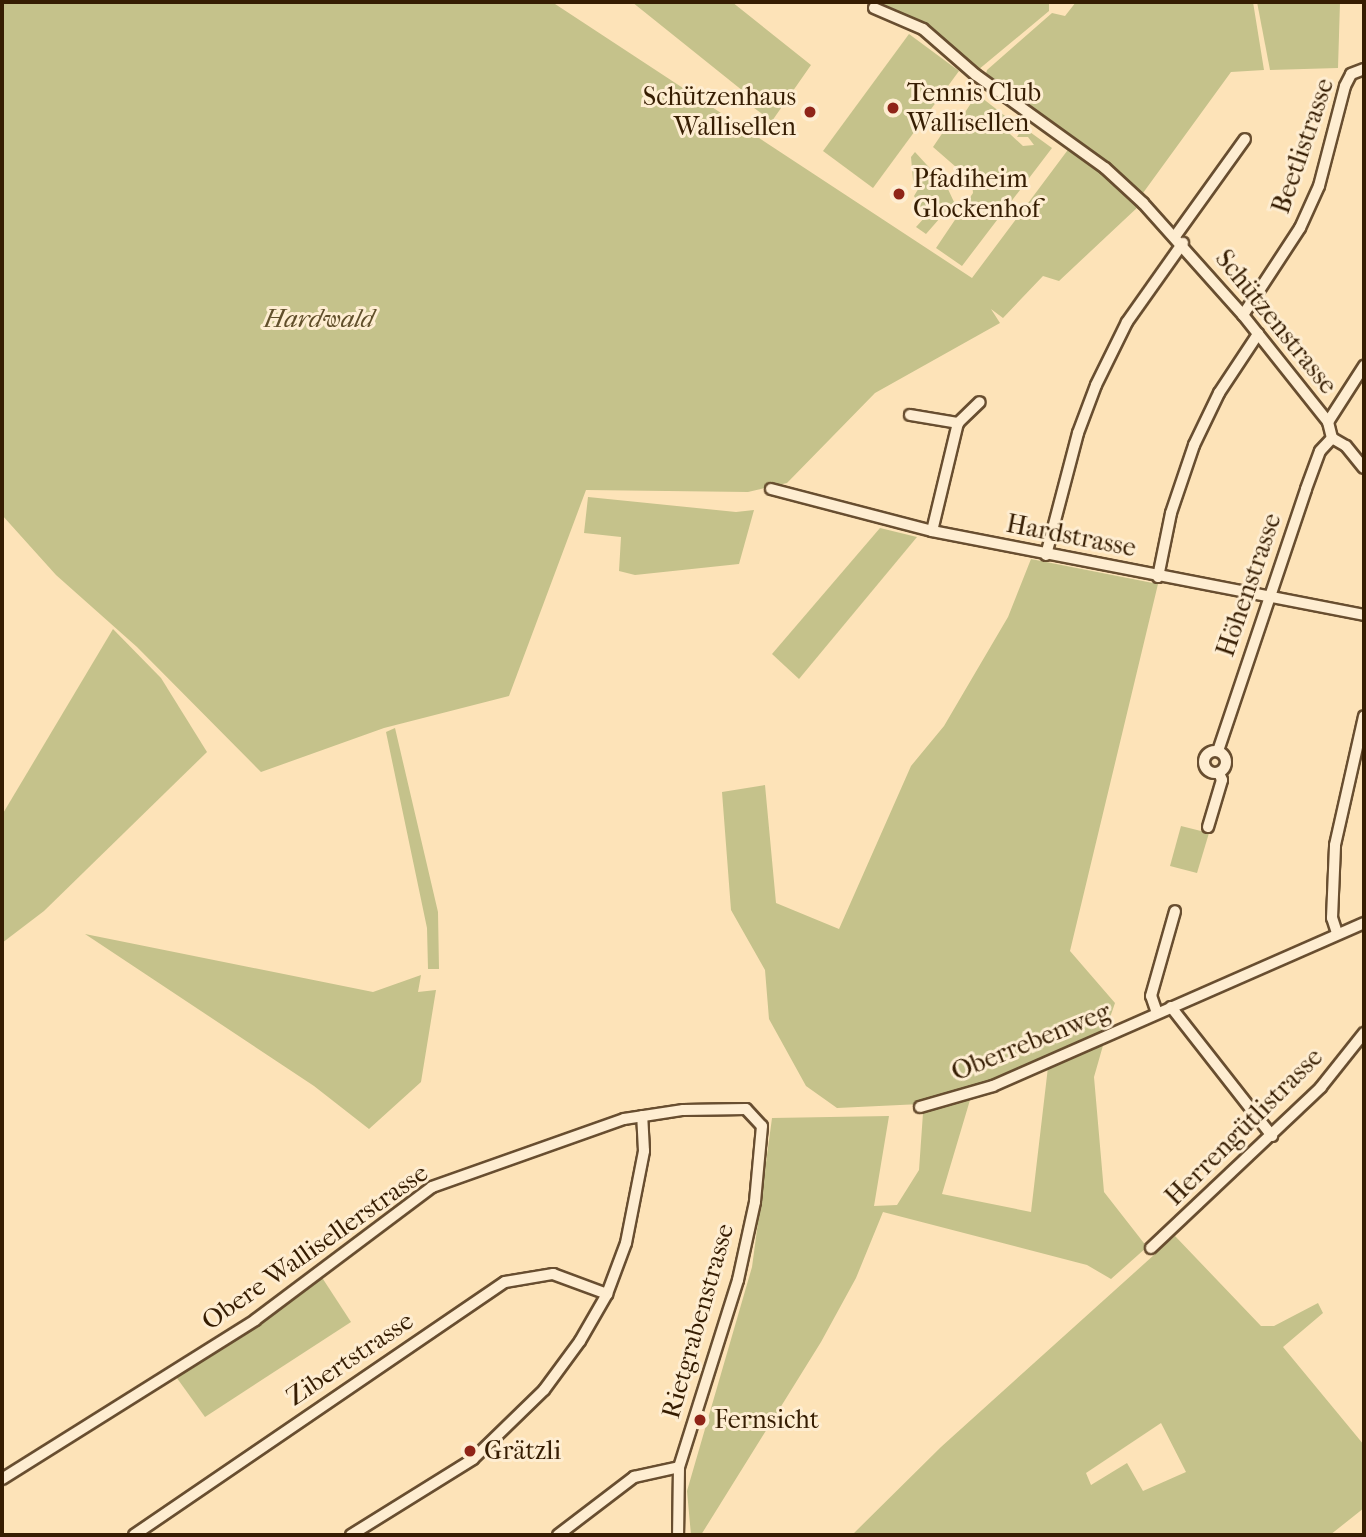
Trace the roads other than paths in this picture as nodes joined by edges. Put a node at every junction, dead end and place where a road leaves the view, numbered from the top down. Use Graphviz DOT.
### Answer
graph roads {
  1 [pos="874,8"];
  2 [pos="1364,69"];
  3 [pos="1245,139"];
  4 [pos="1179,239"];
  5 [pos="1243,315"];
  6 [pos="1258,334"];
  7 [pos="1364,366"];
  8 [pos="980,402"];
  9 [pos="910,415"];
  10 [pos="1328,422"];
  11 [pos="958,423"];
  12 [pos="1332,438"];
  13 [pos="1364,468"];
  14 [pos="771,489"];
  15 [pos="932,531"];
  16 [pos="1046,555"];
  17 [pos="1158,577"];
  18 [pos="1273,595"];
  19 [pos="1364,615"];
  20 [pos="1364,716"];
  21 [pos="1218,751"];
  22 [pos="1219,773"];
  23 [pos="1208,827"];
  24 [pos="1175,911"];
  25 [pos="1364,923"];
  26 [pos="1337,933"];
  27 [pos="1171,1007"];
  28 [pos="1157,1013"];
  29 [pos="1364,1033"];
  30 [pos="920,1107"];
  31 [pos="642,1116"];
  32 [pos="760,1119"];
  33 [pos="1272,1136"];
  34 [pos="1151,1248"];
  35 [pos="607,1294"];
  36 [pos="679,1466"];
  37 [pos="2,1479"];
  38 [pos="134,1535"];
  39 [pos="351,1535"];
  40 [pos="558,1535"];
  41 [pos="678,1535"];
  1 -- 4 [label="street, Schützenstrasse"];
  2 -- 5 [label="street, Beetlistrasse"];
  3 -- 4 [label="street"];
  4 -- 5 [label="street, Schützenstrasse"];
  4 -- 16 [label="street"];
  5 -- 6 [label="street, Schützenstrasse"];
  6 -- 10 [label="street, Schützenstrasse"];
  6 -- 17 [label="street"];
  7 -- 10 [label="street"];
  8 -- 11 [label="street"];
  9 -- 11 [label="street"];
  10 -- 12 [label="street, Schützenstrasse"];
  11 -- 15 [label="street"];
  12 -- 13 [label="street"];
  12 -- 18 [label="street, Höhenstrasse"];
  14 -- 15 [label="street, Hardstrasse"];
  15 -- 16 [label="street, Hardstrasse"];
  16 -- 17 [label="street, Hardstrasse"];
  17 -- 18 [label="street, Hardstrasse"];
  18 -- 19 [label="street, Hardstrasse"];
  18 -- 21 [label="street, Höhenstrasse"];
  20 -- 26 [label="street"];
  21 -- 22 [label="street, Höhenstrasse"];
  21 -- 22 [label="street, Höhenstrasse"];
  22 -- 23 [label="street, Höhenstrasse"];
  24 -- 28 [label="street"];
  25 -- 26 [label="street, Oberrebenweg"];
  26 -- 27 [label="street, Oberrebenweg"];
  27 -- 28 [label="street, Oberrebenweg"];
  27 -- 33 [label="street"];
  28 -- 30 [label="street, Oberrebenweg"];
  29 -- 33 [label="street, Herrengütlistrasse"];
  31 -- 32 [label="street, Obere Wallisellerstrasse"];
  31 -- 35 [label="street"];
  31 -- 37 [label="street, Obere Wallisellerstrasse"];
  32 -- 36 [label="street, Rietgrabenstrasse"];
  33 -- 34 [label="street, Herrengütlistrasse"];
  35 -- 38 [label="street, Zibertstrasse"];
  35 -- 39 [label="street"];
  36 -- 40 [label="street"];
  36 -- 41 [label="street, Rietgrabenstrasse"];
}
